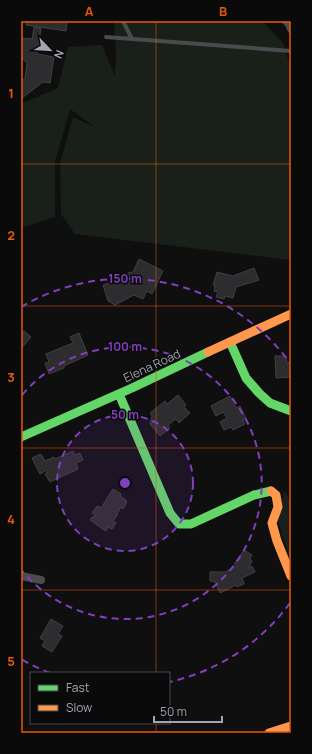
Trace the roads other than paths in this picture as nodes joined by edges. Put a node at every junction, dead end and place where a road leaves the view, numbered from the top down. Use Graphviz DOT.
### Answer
graph roads {
  1 [pos="122,21"];
  2 [pos="286,21"];
  3 [pos="291,29"];
  4 [pos="106,37"];
  5 [pos="132,39"];
  6 [pos="291,51"];
  7 [pos="291,314"];
  8 [pos="230,342"];
  9 [pos="119,394"];
  10 [pos="291,411"];
  11 [pos="21,437"];
  12 [pos="21,576"];
  13 [pos="291,576"];
  14 [pos="41,580"];
  15 [pos="291,726"];
  16 [pos="269,733"];
  1 -- 5 [label="lane"];
  2 -- 3 [label="street"];
  4 -- 5 [label="lane"];
  5 -- 6 [label="lane"];
  7 -- 8 [label="main road, Elena Road"];
  8 -- 9 [label="main road, Elena Road"];
  8 -- 10 [label="main road"];
  9 -- 11 [label="main road, Elena Road"];
  9 -- 13 [label="main road"];
  12 -- 14 [label="street"];
  15 -- 16 [label="main road"];
}
